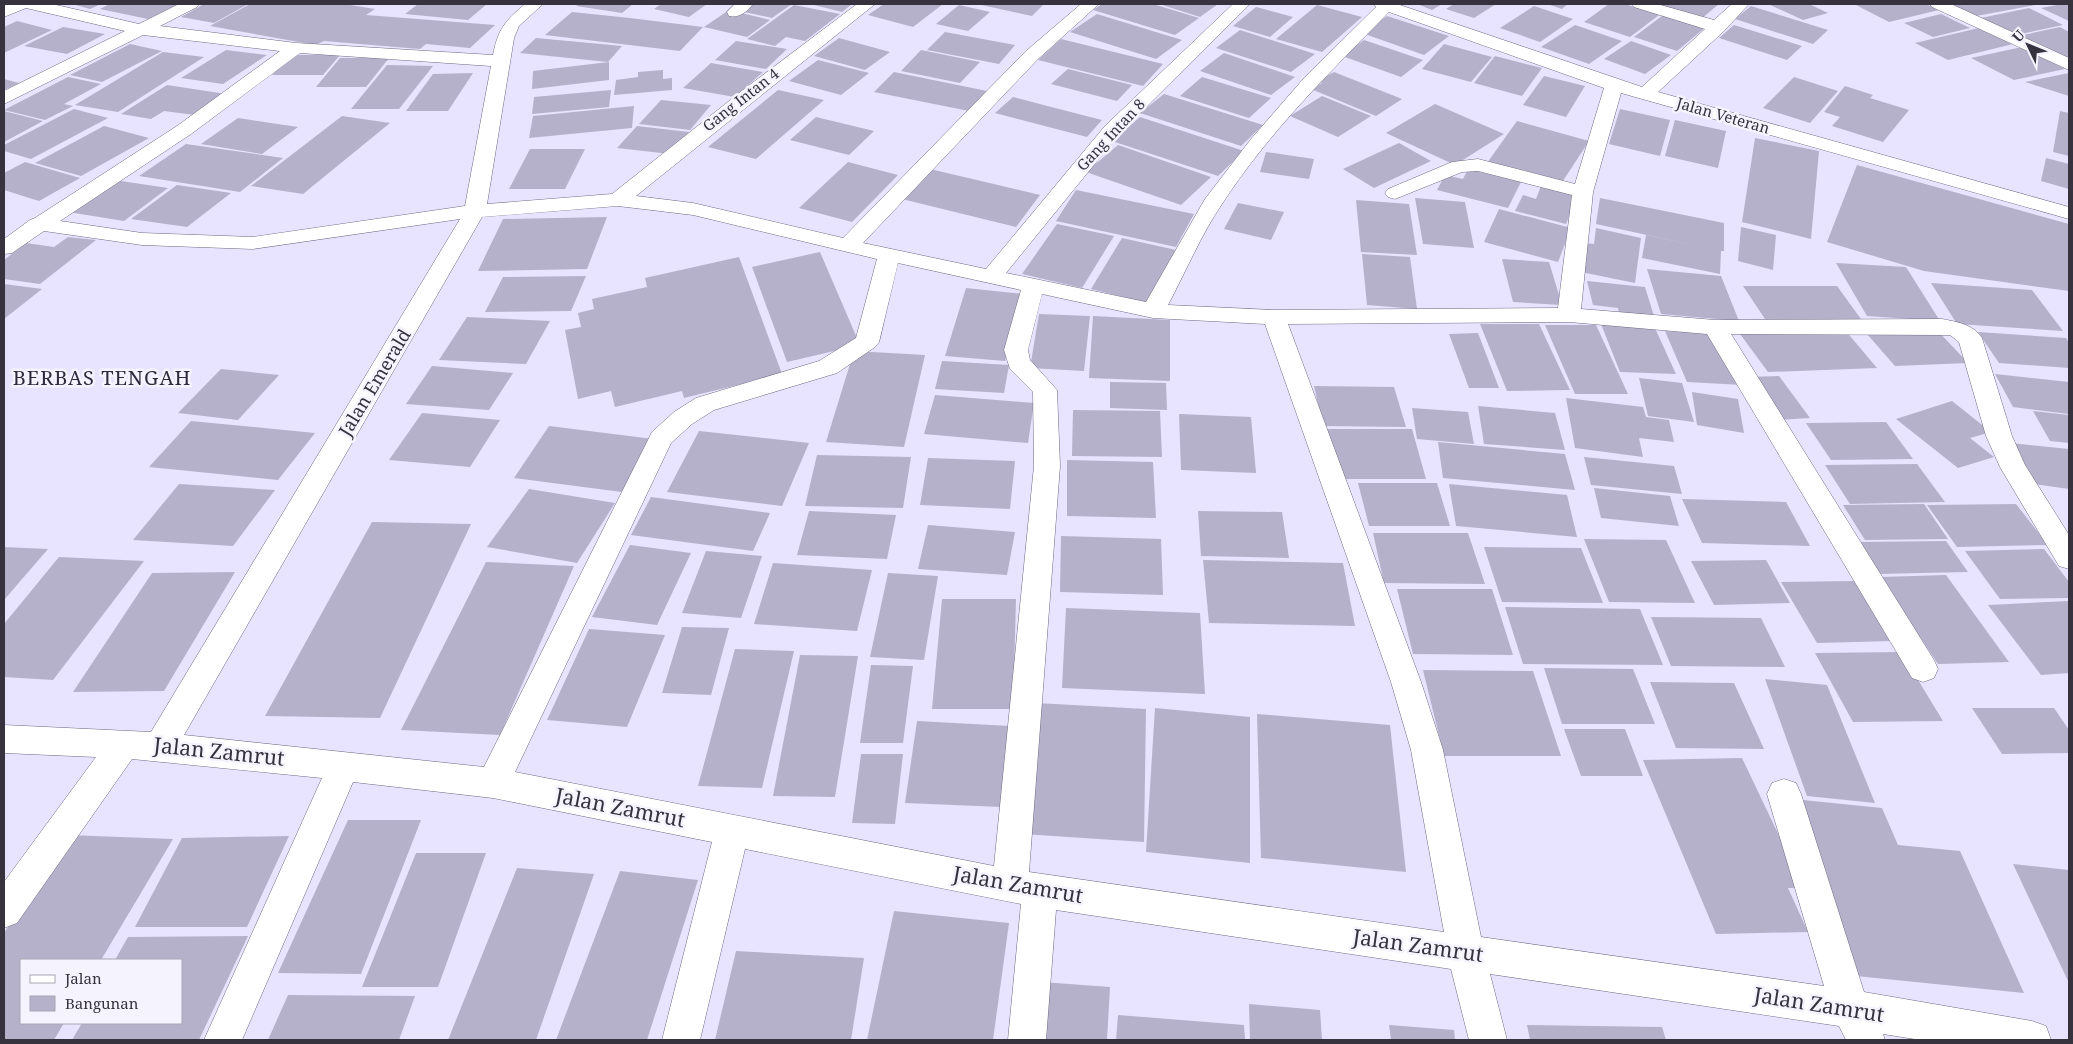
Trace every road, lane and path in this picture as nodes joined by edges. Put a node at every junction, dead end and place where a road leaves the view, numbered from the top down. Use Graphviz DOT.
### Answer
graph roads {
  1 [pos="20,4"];
  2 [pos="31,4"];
  3 [pos="191,4"];
  4 [pos="536,4"];
  5 [pos="867,4"];
  6 [pos="1090,4"];
  7 [pos="1242,4"];
  8 [pos="1640,4"];
  9 [pos="1741,4"];
  10 [pos="1938,4"];
  11 [pos="1384,5"];
  12 [pos="4,12"];
  13 [pos="1718,27"];
  14 [pos="140,29"];
  15 [pos="296,48"];
  16 [pos="502,61"];
  17 [pos="2069,65"];
  18 [pos="1614,85"];
  19 [pos="1645,94"];
  20 [pos="4,98"];
  21 [pos="1583,192"];
  22 [pos="1395,193"];
  23 [pos="618,200"];
  24 [pos="475,211"];
  25 [pos="2069,213"];
  26 [pos="37,224"];
  27 [pos="848,246"];
  28 [pos="4,248"];
  29 [pos="889,255"];
  30 [pos="991,277"];
  31 [pos="1033,286"];
  32 [pos="1152,312"];
  33 [pos="1569,315"];
  34 [pos="1274,317"];
  35 [pos="1714,327"];
  36 [pos="2069,558"];
  37 [pos="1923,669"];
  38 [pos="4,739"];
  39 [pos="124,744"];
  40 [pos="160,746"];
  41 [pos="344,765"];
  42 [pos="493,783"];
  43 [pos="1784,794"];
  44 [pos="732,830"];
  45 [pos="1025,887"];
  46 [pos="4,911"];
  47 [pos="1466,953"];
  48 [pos="1858,1024"];
  49 [pos="222,1040"];
  50 [pos="681,1040"];
  51 [pos="1028,1040"];
  52 [pos="1488,1040"];
  53 [pos="2032,1040"];
  1 -- 12 [label="street"];
  2 -- 14 [label="street"];
  3 -- 14 [label="street"];
  4 -- 16 [label="street, Jalan Emerald"];
  5 -- 23 [label="street, Gang Intan 4"];
  6 -- 27 [label="street"];
  7 -- 30 [label="street, Gang Intan 8"];
  8 -- 13 [label="street"];
  9 -- 13 [label="street"];
  10 -- 17 [label="street"];
  11 -- 18 [label="street, Jalan Veteran"];
  11 -- 32 [label="street"];
  13 -- 19 [label="street"];
  14 -- 15 [label="street"];
  14 -- 20 [label="street"];
  15 -- 16 [label="street"];
  15 -- 26 [label="street"];
  16 -- 24 [label="street, Jalan Emerald"];
  18 -- 19 [label="street, Jalan Veteran"];
  18 -- 21 [label="street"];
  19 -- 25 [label="street, Jalan Veteran"];
  21 -- 22 [label="street"];
  21 -- 33 [label="street"];
  23 -- 24 [label="street"];
  23 -- 27 [label="street"];
  24 -- 26 [label="street"];
  24 -- 40 [label="street, Jalan Emerald"];
  26 -- 28 [label="street"];
  27 -- 29 [label="street"];
  29 -- 30 [label="street"];
  29 -- 42 [label="street"];
  30 -- 31 [label="street"];
  31 -- 32 [label="street"];
  31 -- 45 [label="street"];
  32 -- 34 [label="street"];
  33 -- 34 [label="street"];
  33 -- 35 [label="street"];
  34 -- 47 [label="street"];
  35 -- 36 [label="street"];
  35 -- 37 [label="street"];
  38 -- 39 [label="street, Jalan Zamrut"];
  39 -- 40 [label="street, Jalan Zamrut"];
  39 -- 46 [label="street"];
  40 -- 41 [label="street, Jalan Zamrut"];
  41 -- 42 [label="street, Jalan Zamrut"];
  41 -- 49 [label="street"];
  42 -- 44 [label="street, Jalan Zamrut"];
  43 -- 48 [label="street"];
  44 -- 45 [label="street, Jalan Zamrut"];
  44 -- 50 [label="street"];
  45 -- 47 [label="street, Jalan Zamrut"];
  45 -- 51 [label="street"];
  47 -- 48 [label="street, Jalan Zamrut"];
  47 -- 52 [label="street"];
  48 -- 53 [label="street, Jalan Zamrut"];
}
